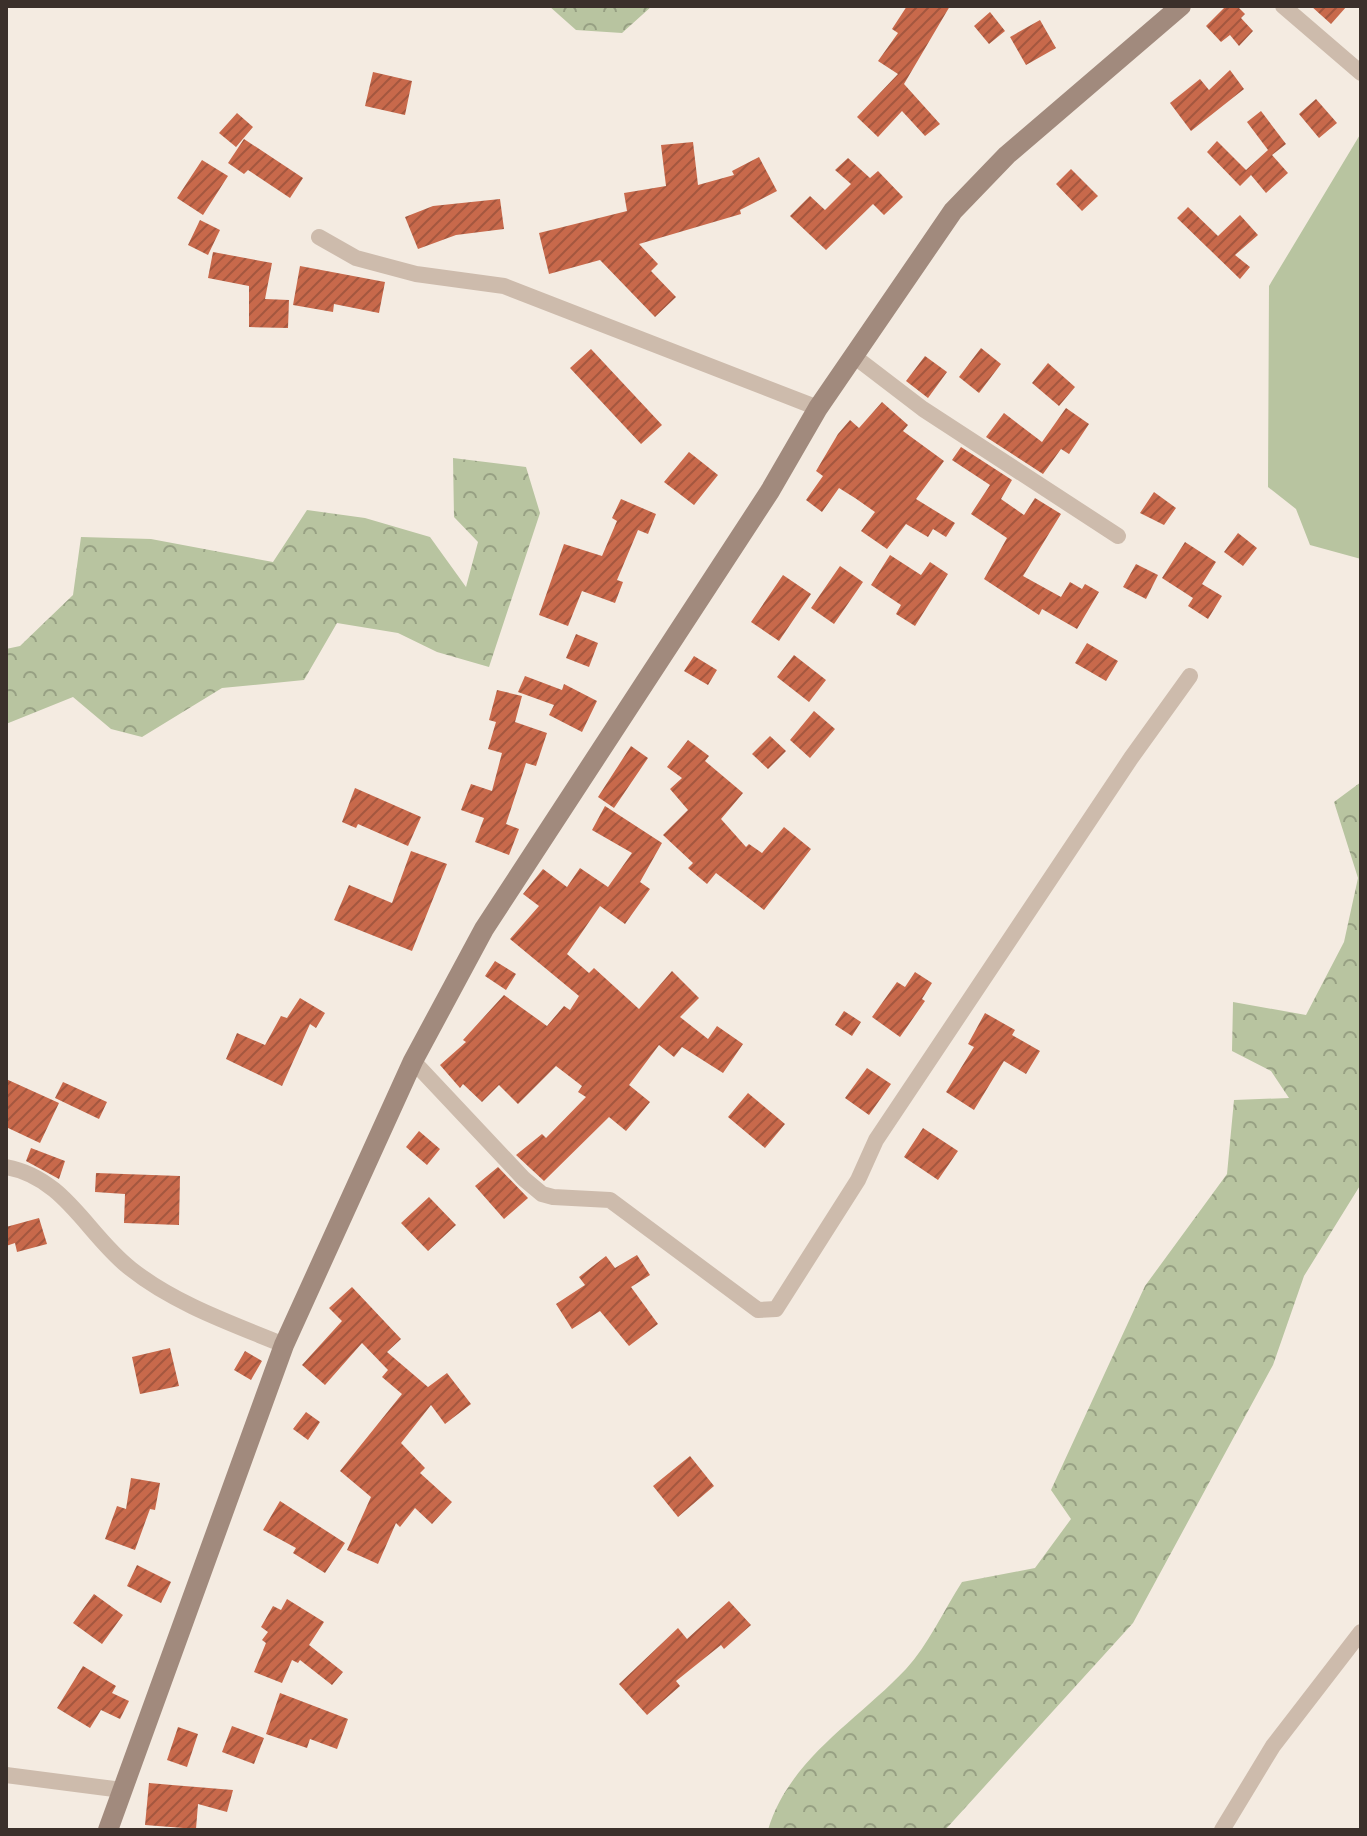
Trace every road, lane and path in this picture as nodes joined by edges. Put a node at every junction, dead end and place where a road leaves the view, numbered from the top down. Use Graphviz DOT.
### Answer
graph roads {
  1 [pos="1181,6"];
  2 [pos="1283,6"];
  3 [pos="1361,73"];
  4 [pos="319,237"];
  5 [pos="855,357"];
  6 [pos="818,408"];
  7 [pos="1118,536"];
  8 [pos="1190,676"];
  9 [pos="413,1061"];
  10 [pos="6,1167"];
  11 [pos="284,1345"];
  12 [pos="1361,1632"];
  13 [pos="6,1775"];
  14 [pos="122,1790"];
  15 [pos="108,1830"];
  16 [pos="1222,1830"];
  1 -- 5 [label="street"];
  2 -- 3 [label="street"];
  4 -- 6 [label="street"];
  5 -- 6 [label="street"];
  5 -- 7 [label="street"];
  6 -- 9 [label="street"];
  8 -- 9 [label="street"];
  9 -- 11 [label="street"];
  10 -- 11 [label="street"];
  11 -- 14 [label="street"];
  12 -- 16 [label="street"];
  13 -- 14 [label="street"];
  14 -- 15 [label="street"];
}
